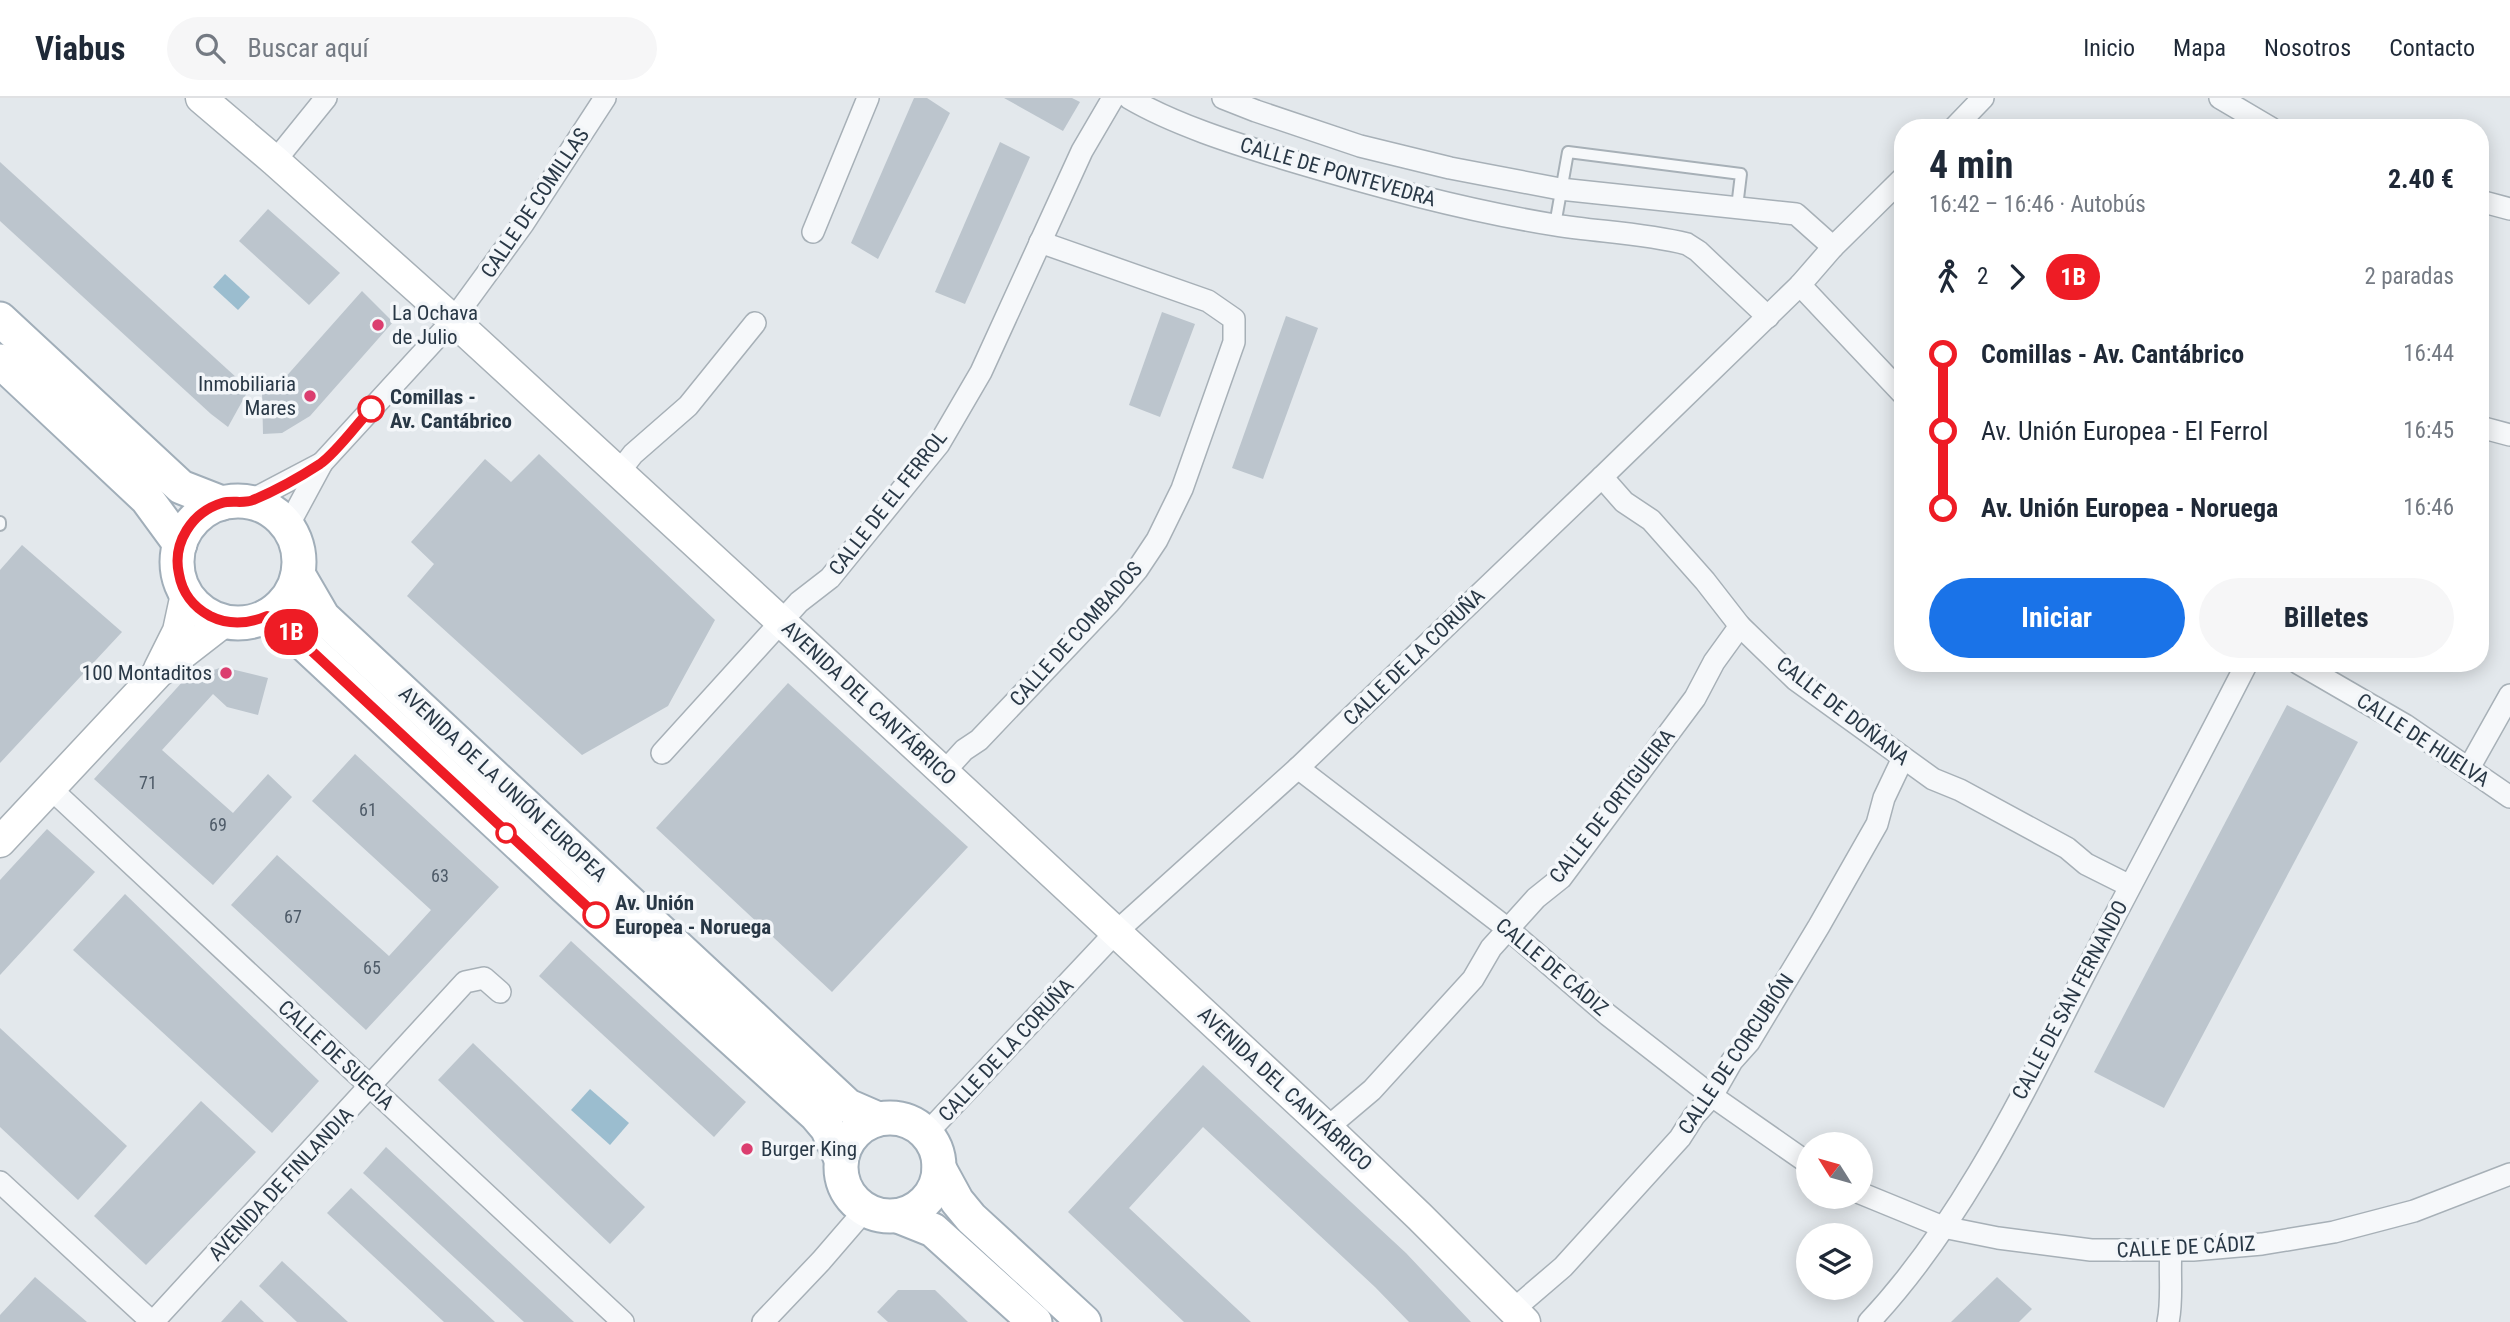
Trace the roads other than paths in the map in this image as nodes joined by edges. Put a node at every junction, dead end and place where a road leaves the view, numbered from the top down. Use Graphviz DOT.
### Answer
graph roads {
  1 [pos="201,98"];
  2 [pos="326,98"];
  3 [pos="605,98"];
  4 [pos="868,98"];
  5 [pos="1223,98"];
  6 [pos="1983,98"];
  7 [pos="2220,98"];
  8 [pos="1117,100"];
  9 [pos="1963,119"];
  10 [pos="2256,119"];
  11 [pos="275,161"];
  12 [pos="1894,187"];
  13 [pos="1560,189"];
  14 [pos="2489,203"];
  15 [pos="1737,207"];
  16 [pos="2510,209"];
  17 [pos="1555,225"];
  18 [pos="813,232"];
  19 [pos="1040,242"];
  20 [pos="1833,247"];
  21 [pos="1800,285"];
  22 [pos="1768,317"];
  23 [pos="0,319"];
  24 [pos="453,320"];
  25 [pos="755,323"];
  26 [pos="0,361"];
  27 [pos="1894,385"];
  28 [pos="2489,429"];
  29 [pos="2510,435"];
  30 [pos="322,463"];
  31 [pos="619,472"];
  32 [pos="1602,477"];
  33 [pos="236,502"];
  34 [pos="288,526"];
  35 [pos="180,544"];
  36 [pos="298,574"];
  37 [pos="186,594"];
  38 [pos="267,616"];
  39 [pos="225,621"];
  40 [pos="781,622"];
  41 [pos="1740,626"];
  42 [pos="2242,672"];
  43 [pos="2314,672"];
  44 [pos="158,673"];
  45 [pos="2510,695"];
  46 [pos="662,753"];
  47 [pos="1903,758"];
  48 [pos="1298,768"];
  49 [pos="2469,768"];
  50 [pos="943,772"];
  51 [pos="50,788"];
  52 [pos="2510,797"];
  53 [pos="0,842"];
  54 [pos="2130,886"];
  55 [pos="1508,929"];
  56 [pos="1116,932"];
  57 [pos="500,992"];
  58 [pos="370,1087"];
  59 [pos="1712,1096"];
  60 [pos="878,1119"];
  61 [pos="1327,1128"];
  62 [pos="926,1134"];
  63 [pos="1796,1155"];
  64 [pos="841,1159"];
  65 [pos="939,1168"];
  66 [pos="2510,1174"];
  67 [pos="0,1182"];
  68 [pos="1873,1198"];
  69 [pos="865,1210"];
  70 [pos="898,1216"];
  71 [pos="1943,1227"];
  72 [pos="2171,1250"];
  73 [pos="1519,1316"];
  74 [pos="153,1322"];
  75 [pos="623,1322"];
  76 [pos="763,1322"];
  77 [pos="1035,1322"];
  78 [pos="1084,1322"];
  79 [pos="1869,1322"];
  80 [pos="2168,1322"];
  1 -- 11 [label="street, AVENIDA DEL CANTÁBRICO"];
  2 -- 11 [label="street"];
  3 -- 24 [label="street, CALLE DE COMILLAS"];
  4 -- 18 [label="street"];
  5 -- 13 [label="street, CALLE DE PONTEVEDRA"];
  6 -- 9 [label="street"];
  7 -- 10 [label="street"];
  8 -- 17 [label="street, CALLE DE PONTEVEDRA"];
  8 -- 19 [label="street, CALLE DE EL FERROL"];
  11 -- 24 [label="street, AVENIDA DEL CANTÁBRICO"];
  12 -- 20 [label="street, CALLE DE LA CORUÑA"];
  13 -- 15 [label="street, CALLE DE PONTEVEDRA"];
  13 -- 15 [label="lane"];
  13 -- 17 [label="lane"];
  14 -- 16 [label="street"];
  15 -- 20 [label="street, CALLE DE PONTEVEDRA"];
  17 -- 22 [label="street, CALLE DE PONTEVEDRA"];
  19 -- 40 [label="street, CALLE DE EL FERROL"];
  19 -- 50 [label="street, CALLE DE COMBADOS"];
  20 -- 21 [label="street, CALLE DE LA CORUÑA"];
  21 -- 22 [label="street, CALLE DE LA CORUÑA"];
  21 -- 27 [label="street"];
  22 -- 32 [label="street, CALLE DE LA CORUÑA"];
  23 -- 33 [label="main road"];
  24 -- 30 [label="street, CALLE DE COMILLAS"];
  24 -- 31 [label="street, AVENIDA DEL CANTÁBRICO"];
  25 -- 31 [label="street"];
  26 -- 35 [label="main road"];
  28 -- 29 [label="street"];
  30 -- 33 [label="street, CALLE DE COMILLAS"];
  30 -- 34 [label="street, CALLE DE COMILLAS"];
  31 -- 40 [label="street, AVENIDA DEL CANTÁBRICO"];
  32 -- 41 [label="street, CALLE DE DOÑANA"];
  32 -- 48 [label="street, CALLE DE LA CORUÑA"];
  33 -- 34 [label="main road"];
  33 -- 35 [label="main road"];
  34 -- 36 [label="main road"];
  35 -- 37 [label="main road"];
  36 -- 38 [label="main road"];
  36 -- 60 [label="main road, AVENIDA DE LA UNIÓN EUROPEA"];
  37 -- 39 [label="main road"];
  37 -- 44 [label="street"];
  38 -- 39 [label="main road"];
  38 -- 64 [label="main road, AVENIDA DE LA UNIÓN EUROPEA"];
  39 -- 44 [label="street"];
  40 -- 46 [label="street, CALLE DE EL FERROL"];
  40 -- 50 [label="street, AVENIDA DEL CANTÁBRICO"];
  41 -- 47 [label="street, CALLE DE DOÑANA"];
  41 -- 55 [label="street, CALLE DE ORTIGUEIRA"];
  42 -- 54 [label="street, CALLE DE SAN FERNANDO"];
  43 -- 49 [label="street, CALLE DE HUELVA"];
  44 -- 51 [label="street"];
  45 -- 49 [label="street"];
  47 -- 54 [label="street, CALLE DE DOÑANA"];
  47 -- 59 [label="street, CALLE DE CORCUBIÓN"];
  48 -- 55 [label="street, CALLE DE CÁDIZ"];
  48 -- 56 [label="street, CALLE DE LA CORUÑA"];
  49 -- 52 [label="street, CALLE DE HUELVA"];
  50 -- 56 [label="street, AVENIDA DEL CANTÁBRICO"];
  51 -- 53 [label="street"];
  51 -- 58 [label="street, CALLE DE SUECIA"];
  54 -- 71 [label="street, CALLE DE SAN FERNANDO"];
  55 -- 59 [label="street, CALLE DE CÁDIZ"];
  55 -- 61 [label="street, CALLE DE ORTIGUEIRA"];
  56 -- 61 [label="street, AVENIDA DEL CANTÁBRICO"];
  56 -- 62 [label="street, CALLE DE LA CORUÑA"];
  57 -- 58 [label="street, AVENIDA DE FINLANDIA"];
  58 -- 74 [label="street, AVENIDA DE FINLANDIA"];
  58 -- 75 [label="street, CALLE DE SUECIA"];
  59 -- 63 [label="street, CALLE DE CÁDIZ"];
  59 -- 73 [label="street, CALLE DE CORCUBIÓN"];
  60 -- 62 [label="main road"];
  60 -- 64 [label="main road"];
  61 -- 73 [label="street, AVENIDA DEL CANTÁBRICO"];
  62 -- 65 [label="main road"];
  64 -- 69 [label="main road"];
  65 -- 70 [label="main road"];
  65 -- 78 [label="main road"];
  66 -- 72 [label="street, CALLE DE CÁDIZ"];
  67 -- 74 [label="street"];
  68 -- 71 [label="street, CALLE DE CÁDIZ"];
  69 -- 70 [label="main road"];
  69 -- 76 [label="street"];
  70 -- 77 [label="main road"];
  71 -- 72 [label="street, CALLE DE CÁDIZ"];
  71 -- 79 [label="street, CALLE DE SAN FERNANDO"];
  72 -- 80 [label="street"];
}
